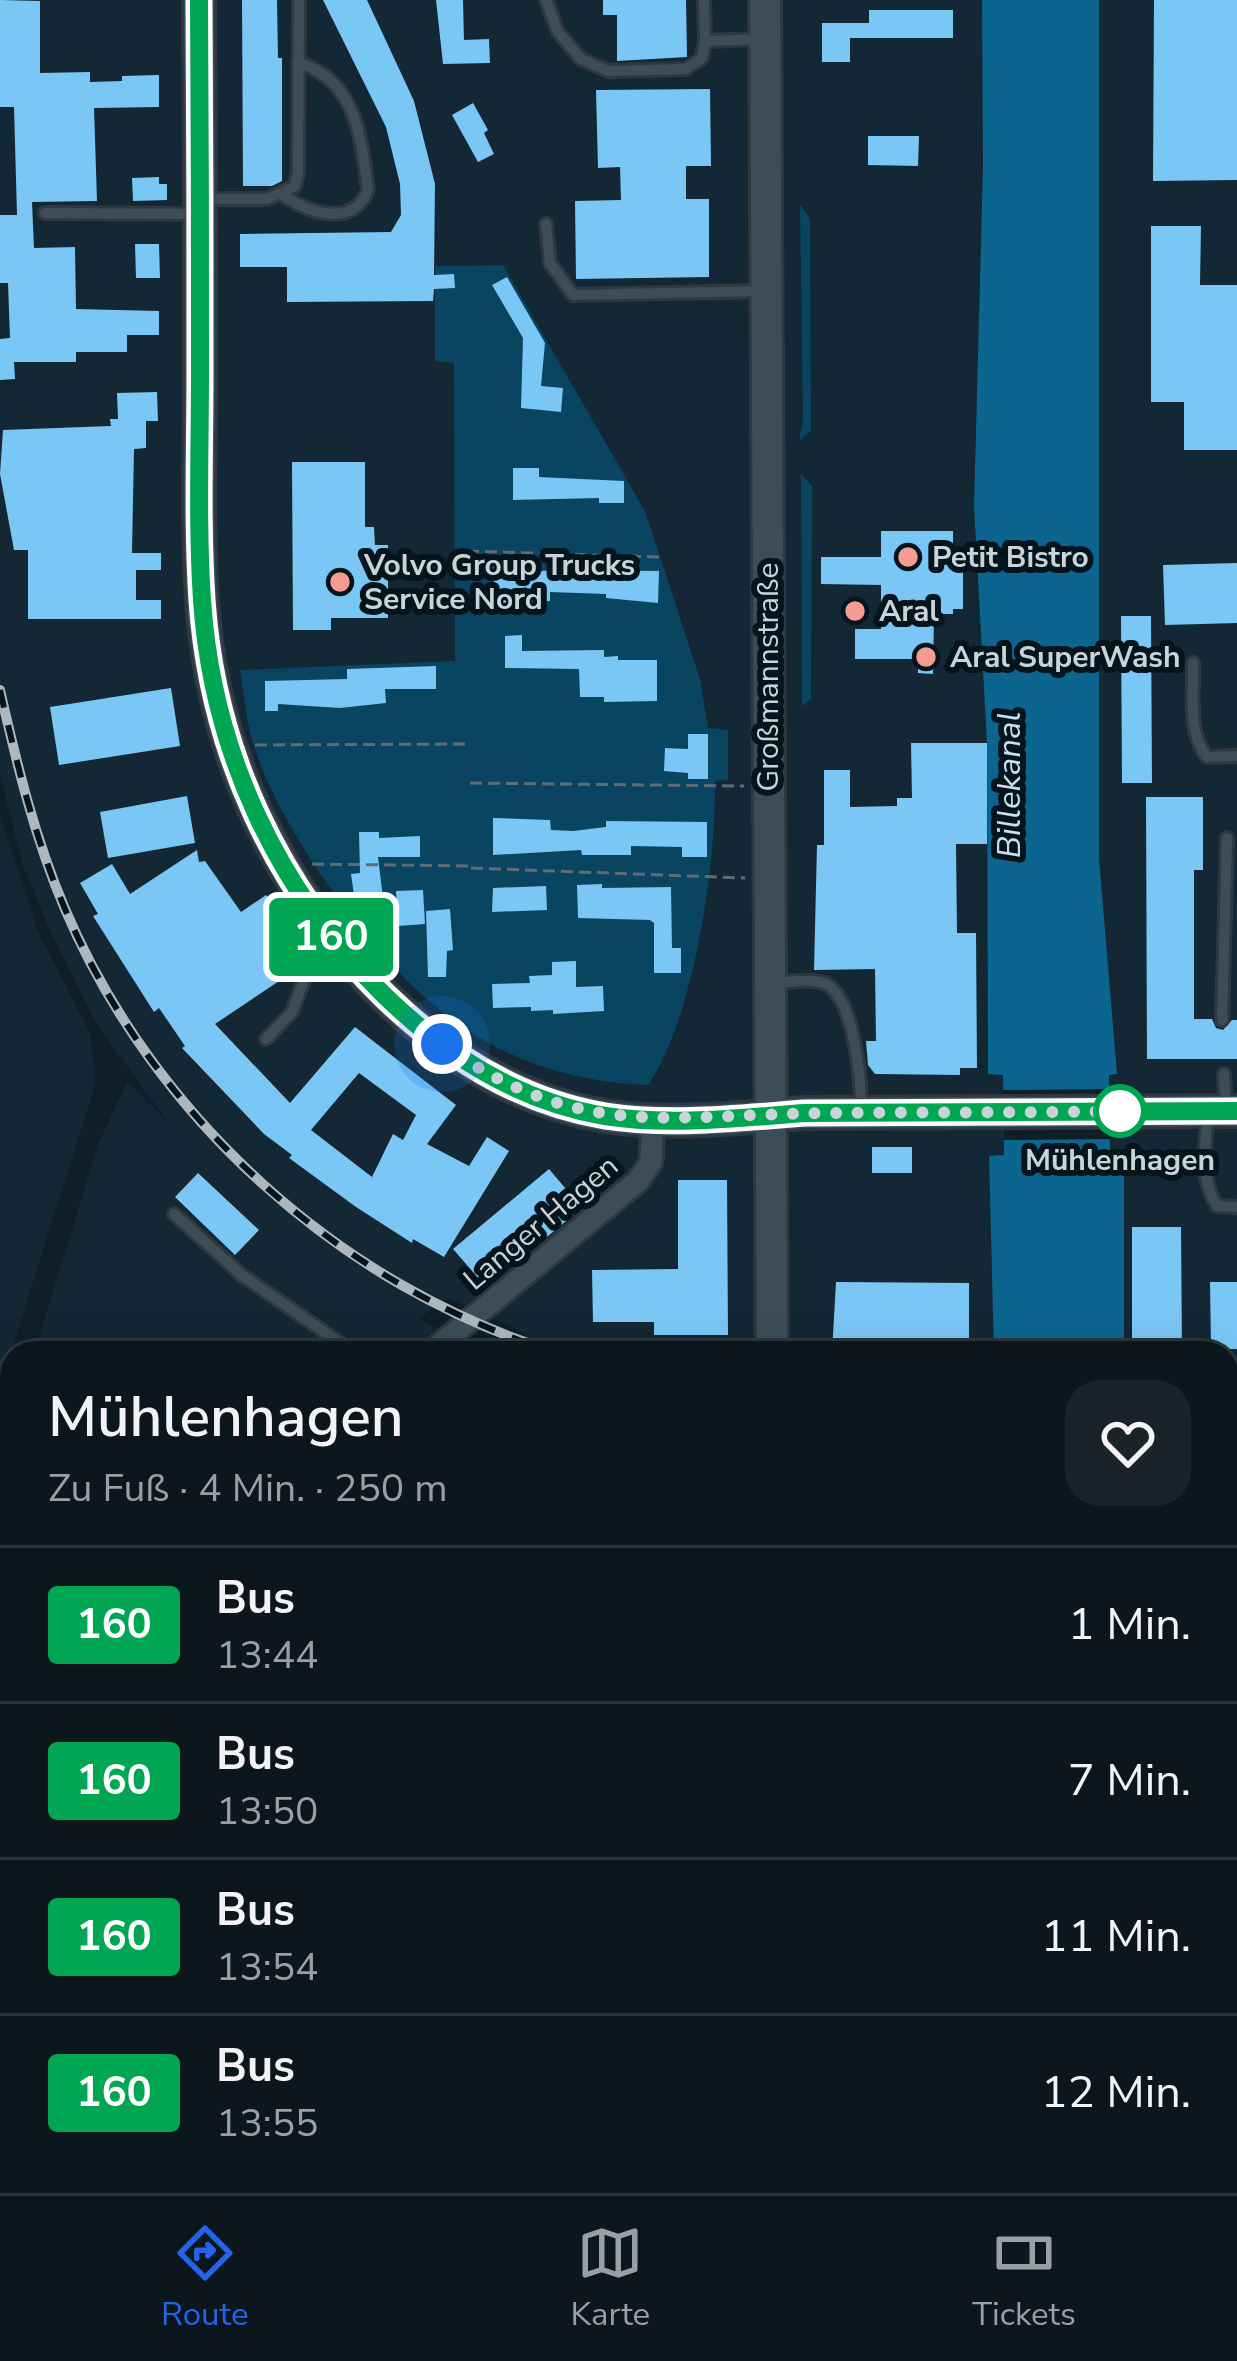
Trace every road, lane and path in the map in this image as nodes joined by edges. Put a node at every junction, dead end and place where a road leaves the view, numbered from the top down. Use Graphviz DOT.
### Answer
graph roads {
  1 [pos="200,0"];
  2 [pos="299,0"];
  3 [pos="546,0"];
  4 [pos="704,0"];
  5 [pos="765,0"];
  6 [pos="765,39"];
  7 [pos="705,41"];
  8 [pos="298,62"];
  9 [pos="282,194"];
  10 [pos="200,207"];
  11 [pos="45,213"];
  12 [pos="546,224"];
  13 [pos="766,291"];
  14 [pos="467,550"];
  15 [pos="659,557"];
  16 [pos="1193,663"];
  17 [pos="470,744"];
  18 [pos="254,745"];
  19 [pos="1237,756"];
  20 [pos="470,783"];
  21 [pos="769,786"];
  22 [pos="1227,838"];
  23 [pos="312,864"];
  24 [pos="769,880"];
  25 [pos="336,942"];
  26 [pos="770,983"];
  27 [pos="1222,1020"];
  28 [pos="266,1039"];
  29 [pos="1224,1074"];
  30 [pos="1224,1111"];
  31 [pos="862,1113"];
  32 [pos="771,1115"];
  33 [pos="653,1118"];
  34 [pos="1237,1207"];
  35 [pos="174,1214"];
  36 [pos="338,1341"];
  37 [pos="445,1341"];
  38 [pos="772,1341"];
  1 -- 10 [label="street"];
  2 -- 8 [label="lane"];
  3 -- 7 [label="lane"];
  4 -- 7 [label="lane"];
  5 -- 6 [label="street, Großmannstraße"];
  6 -- 7 [label="lane"];
  6 -- 13 [label="street, Großmannstraße"];
  8 -- 9 [label="lane"];
  8 -- 9 [label="lane"];
  9 -- 10 [label="lane"];
  10 -- 11 [label="lane"];
  10 -- 25 [label="street"];
  12 -- 13 [label="lane"];
  13 -- 21 [label="street, Großmannstraße"];
  14 -- 15 [label="path"];
  16 -- 19 [label="lane"];
  17 -- 18 [label="path"];
  20 -- 21 [label="path"];
  21 -- 24 [label="street, Großmannstraße"];
  22 -- 27 [label="lane"];
  23 -- 24 [label="path"];
  24 -- 26 [label="street, Großmannstraße"];
  25 -- 28 [label="lane"];
  25 -- 33 [label="street"];
  26 -- 31 [label="lane"];
  26 -- 32 [label="street, Großmannstraße"];
  29 -- 30 [label="lane"];
  30 -- 31 [label="street"];
  30 -- 34 [label="lane"];
  31 -- 32 [label="street"];
  32 -- 33 [label="street"];
  32 -- 38 [label="street, Großmannstraße"];
  33 -- 37 [label="street, Langer Hagen"];
  35 -- 36 [label="lane"];
}
